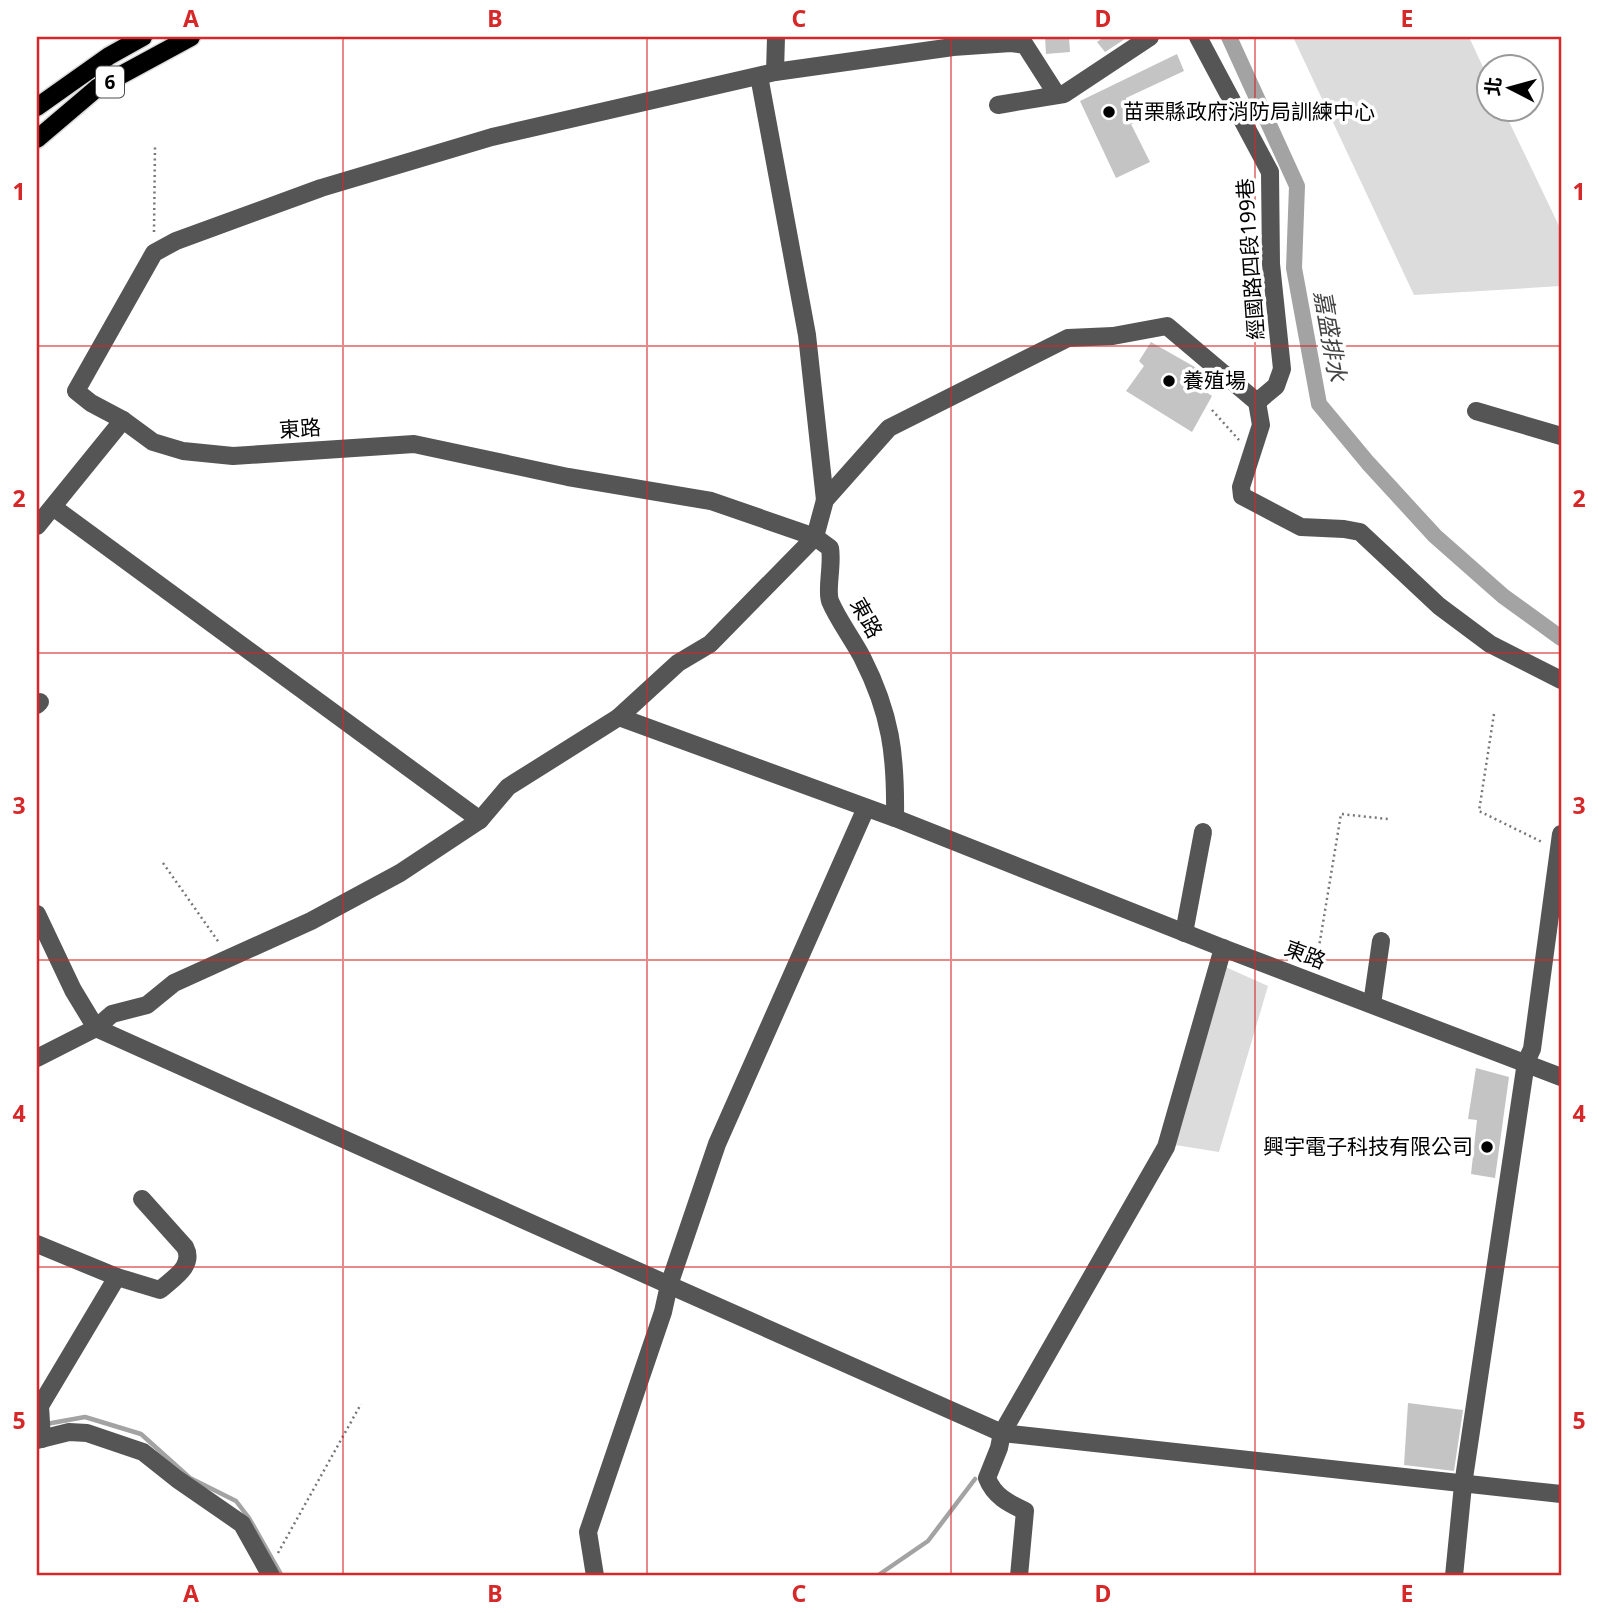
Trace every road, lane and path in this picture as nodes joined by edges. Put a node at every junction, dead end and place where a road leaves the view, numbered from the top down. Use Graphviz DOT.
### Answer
graph roads {
  1 [pos="143,37"];
  2 [pos="191,37"];
  3 [pos="776,37"];
  4 [pos="1150,37"];
  5 [pos="1198,37"];
  6 [pos="767,74"];
  7 [pos="1057,95"];
  8 [pos="998,105"];
  9 [pos="37,107"];
  10 [pos="37,139"];
  11 [pos="155,145"];
  12 [pos="155,253"];
  13 [pos="1256,402"];
  14 [pos="1212,410"];
  15 [pos="1476,411"];
  16 [pos="123,420"];
  17 [pos="1561,436"];
  18 [pos="1251,451"];
  19 [pos="825,500"];
  20 [pos="53,507"];
  21 [pos="37,526"];
  22 [pos="815,537"];
  23 [pos="1561,680"];
  24 [pos="1494,714"];
  25 [pos="620,716"];
  26 [pos="866,807"];
  27 [pos="895,818"];
  28 [pos="1388,819"];
  29 [pos="480,820"];
  30 [pos="1203,832"];
  31 [pos="1560,842"];
  32 [pos="163,863"];
  33 [pos="37,914"];
  34 [pos="1184,933"];
  35 [pos="1381,941"];
  36 [pos="1223,948"];
  37 [pos="230,958"];
  38 [pos="1313,982"];
  39 [pos="1372,1004"];
  40 [pos="96,1028"];
  41 [pos="37,1058"];
  42 [pos="1526,1062"];
  43 [pos="1561,1077"];
  44 [pos="142,1199"];
  45 [pos="37,1244"];
  46 [pos="117,1277"];
  47 [pos="669,1285"];
  48 [pos="361,1404"];
  49 [pos="40,1431"];
  50 [pos="1002,1433"];
  51 [pos="1463,1485"];
  52 [pos="1561,1494"];
  53 [pos="278,1553"];
  54 [pos="271,1576"];
  55 [pos="595,1576"];
  56 [pos="1019,1576"];
  57 [pos="1454,1576"];
  1 -- 9 [label="main road, 6"];
  2 -- 10 [label="main road, 6"];
  3 -- 6 [label="lane"];
  4 -- 7 [label="lane"];
  5 -- 13 [label="lane, 經國路四段199巷"];
  6 -- 7 [label="lane"];
  6 -- 12 [label="lane"];
  6 -- 19 [label="lane"];
  7 -- 8 [label="lane"];
  11 -- 12 [label="path"];
  12 -- 16 [label="lane, 東路"];
  13 -- 18 [label="lane"];
  13 -- 19 [label="lane"];
  14 -- 18 [label="path"];
  15 -- 17 [label="lane"];
  16 -- 20 [label="lane"];
  16 -- 22 [label="lane, 東路"];
  18 -- 23 [label="lane"];
  19 -- 22 [label="lane"];
  20 -- 21 [label="lane"];
  20 -- 29 [label="lane"];
  22 -- 25 [label="lane"];
  22 -- 27 [label="lane, 東路"];
  24 -- 31 [label="path"];
  25 -- 26 [label="lane"];
  25 -- 29 [label="lane"];
  26 -- 27 [label="lane"];
  26 -- 47 [label="lane"];
  27 -- 34 [label="lane, 東路"];
  28 -- 38 [label="path"];
  29 -- 37 [label="lane"];
  30 -- 34 [label="lane"];
  31 -- 42 [label="lane"];
  32 -- 37 [label="path"];
  33 -- 40 [label="lane"];
  34 -- 36 [label="lane, 東路"];
  35 -- 39 [label="lane"];
  36 -- 38 [label="lane, 東路"];
  36 -- 50 [label="lane"];
  37 -- 40 [label="lane"];
  38 -- 39 [label="lane, 東路"];
  39 -- 42 [label="lane, 東路"];
  40 -- 41 [label="lane"];
  40 -- 47 [label="lane"];
  42 -- 43 [label="lane, 東路"];
  42 -- 51 [label="lane"];
  44 -- 46 [label="lane"];
  45 -- 46 [label="lane"];
  46 -- 49 [label="lane"];
  47 -- 50 [label="lane"];
  47 -- 55 [label="lane"];
  48 -- 53 [label="path"];
  49 -- 54 [label="lane"];
  50 -- 51 [label="lane"];
  50 -- 56 [label="lane"];
  51 -- 52 [label="lane"];
  51 -- 57 [label="lane"];
}
